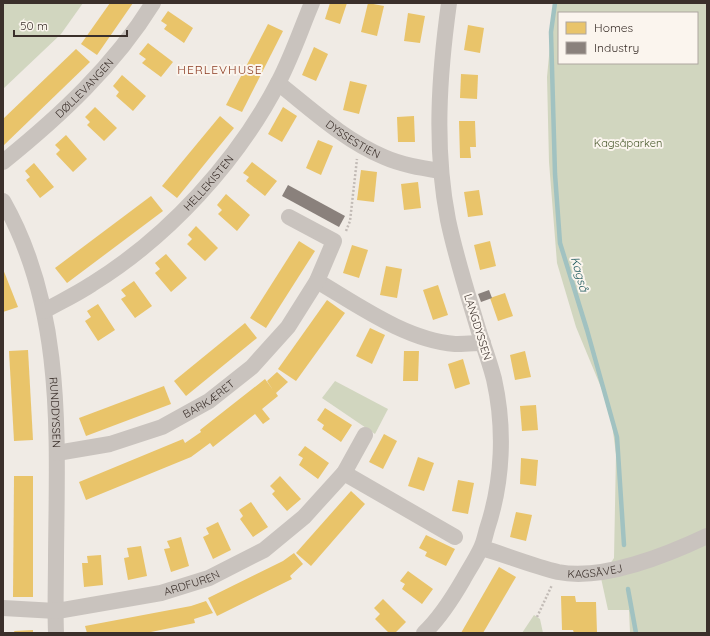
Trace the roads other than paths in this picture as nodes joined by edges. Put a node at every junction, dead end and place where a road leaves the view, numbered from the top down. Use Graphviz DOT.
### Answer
graph roads {
  1 [pos="153,3"];
  2 [pos="312,3"];
  3 [pos="449,3"];
  4 [pos="278,83"];
  5 [pos="3,162"];
  6 [pos="441,171"];
  7 [pos="3,201"];
  8 [pos="289,217"];
  9 [pos="317,281"];
  10 [pos="44,311"];
  11 [pos="483,343"];
  12 [pos="365,435"];
  13 [pos="57,453"];
  14 [pos="344,473"];
  15 [pos="707,536"];
  16 [pos="455,537"];
  17 [pos="482,548"];
  18 [pos="3,608"];
  19 [pos="56,610"];
  20 [pos="56,633"];
  21 [pos="424,633"];
  1 -- 5 [label="street, DØLLEVANGEN"];
  2 -- 4 [label="street, HELLEKISTEN"];
  3 -- 6 [label="street, LANGDYSSEN"];
  4 -- 6 [label="street, DYSSESTIEN"];
  4 -- 10 [label="street, HELLEKISTEN"];
  6 -- 11 [label="street, LANGDYSSEN"];
  7 -- 10 [label="street, RUNDDYSSEN"];
  8 -- 9 [label="street, BARKÆRET"];
  9 -- 11 [label="street"];
  9 -- 13 [label="street, BARKÆRET"];
  10 -- 13 [label="street, RUNDDYSSEN"];
  11 -- 17 [label="street, LANGDYSSEN"];
  12 -- 14 [label="street, ARDFUREN"];
  13 -- 19 [label="street, RUNDDYSSEN"];
  14 -- 16 [label="street"];
  14 -- 19 [label="street, ARDFUREN"];
  15 -- 17 [label="street, KAGSÅVEJ"];
  17 -- 21 [label="street, LANGDYSSEN"];
  18 -- 19 [label="street, ARDFUREN"];
  19 -- 20 [label="street, RUNDDYSSEN"];
}
